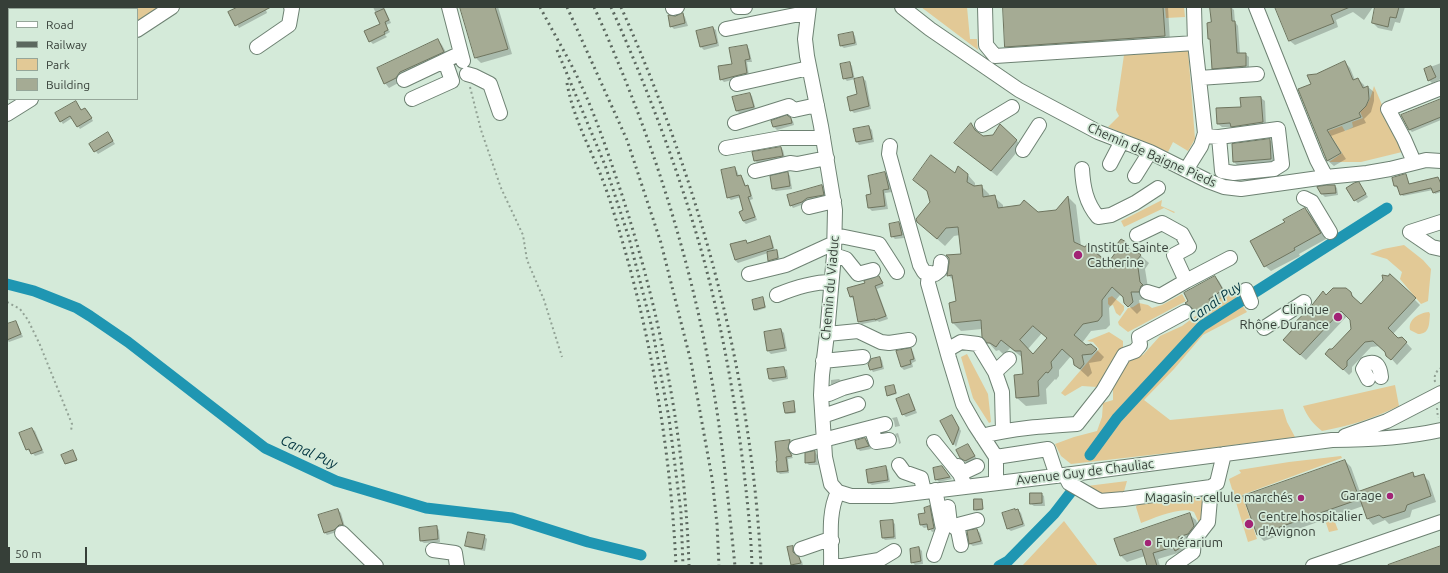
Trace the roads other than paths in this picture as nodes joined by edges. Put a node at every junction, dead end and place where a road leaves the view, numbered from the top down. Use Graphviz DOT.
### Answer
graph roads {
  1 [pos="172,7"];
  2 [pos="291,7"];
  3 [pos="449,7"];
  4 [pos="745,7"];
  5 [pos="902,7"];
  6 [pos="985,7"];
  7 [pos="1194,7"];
  8 [pos="1256,7"];
  9 [pos="738,8"];
  10 [pos="806,9"];
  11 [pos="138,29"];
  12 [pos="726,29"];
  13 [pos="1195,43"];
  14 [pos="257,47"];
  15 [pos="445,61"];
  16 [pos="464,63"];
  17 [pos="809,68"];
  18 [pos="1257,74"];
  19 [pos="1199,78"];
  20 [pos="404,80"];
  21 [pos="737,84"];
  22 [pos="1441,88"];
  23 [pos="412,99"];
  24 [pos="29,100"];
  25 [pos="817,105"];
  26 [pos="1012,107"];
  27 [pos="500,113"];
  28 [pos="7,114"];
  29 [pos="734,123"];
  30 [pos="982,125"];
  31 [pos="1039,125"];
  32 [pos="1204,136"];
  33 [pos="1219,136"];
  34 [pos="823,137"];
  35 [pos="1122,141"];
  36 [pos="890,146"];
  37 [pos="726,148"];
  38 [pos="1023,150"];
  39 [pos="1150,152"];
  40 [pos="826,158"];
  41 [pos="1438,160"];
  42 [pos="1414,162"];
  43 [pos="1110,164"];
  44 [pos="1082,169"];
  45 [pos="1186,170"];
  46 [pos="755,172"];
  47 [pos="1135,176"];
  48 [pos="1326,177"];
  49 [pos="1158,188"];
  50 [pos="1304,198"];
  51 [pos="834,201"];
  52 [pos="810,207"];
  53 [pos="1441,222"];
  54 [pos="1330,232"];
  55 [pos="1137,235"];
  56 [pos="834,244"];
  57 [pos="1441,249"];
  58 [pos="1230,258"];
  59 [pos="941,262"];
  60 [pos="873,270"];
  61 [pos="897,272"];
  62 [pos="749,274"];
  63 [pos="929,274"];
  64 [pos="1186,281"];
  65 [pos="832,282"];
  66 [pos="1147,292"];
  67 [pos="777,295"];
  68 [pos="1304,302"];
  69 [pos="1185,312"];
  70 [pos="1264,328"];
  71 [pos="827,334"];
  72 [pos="909,340"];
  73 [pos="947,350"];
  74 [pos="863,357"];
  75 [pos="1009,359"];
  76 [pos="823,361"];
  77 [pos="995,372"];
  78 [pos="866,382"];
  79 [pos="821,395"];
  80 [pos="1438,395"];
  81 [pos="858,404"];
  82 [pos="823,416"];
  83 [pos="885,424"];
  84 [pos="871,428"];
  85 [pos="1441,430"];
  86 [pos="1003,431"];
  87 [pos="982,436"];
  88 [pos="825,440"];
  89 [pos="889,440"];
  90 [pos="1332,440"];
  91 [pos="934,442"];
  92 [pos="948,446"];
  93 [pos="796,447"];
  94 [pos="1224,454"];
  95 [pos="996,457"];
  96 [pos="899,465"];
  97 [pos="977,466"];
  98 [pos="1064,475"];
  99 [pos="962,480"];
  100 [pos="996,483"];
  101 [pos="1211,487"];
  102 [pos="935,490"];
  103 [pos="838,492"];
  104 [pos="977,520"];
  105 [pos="1441,522"];
  106 [pos="954,526"];
  107 [pos="1425,527"];
  108 [pos="1441,528"];
  109 [pos="342,533"];
  110 [pos="832,541"];
  111 [pos="961,545"];
  112 [pos="800,549"];
  113 [pos="433,550"];
  114 [pos="894,551"];
  115 [pos="934,555"];
  116 [pos="376,566"];
  117 [pos="457,566"];
  118 [pos="833,566"];
  119 [pos="1173,566"];
  120 [pos="1313,566"];
  1 -- 11 [label="street"];
  2 -- 14 [label="street"];
  3 -- 16 [label="street"];
  4 -- 9 [label="street"];
  5 -- 35 [label="street, Chemin de Baigne Pieds"];
  6 -- 13 [label="street"];
  7 -- 13 [label="street"];
  8 -- 48 [label="street"];
  10 -- 12 [label="street"];
  10 -- 17 [label="street, Chemin du Viaduc"];
  13 -- 19 [label="street"];
  15 -- 16 [label="street"];
  15 -- 20 [label="street"];
  15 -- 23 [label="street"];
  16 -- 27 [label="street"];
  17 -- 21 [label="street"];
  17 -- 25 [label="street, Chemin du Viaduc"];
  18 -- 19 [label="street"];
  19 -- 32 [label="street"];
  22 -- 42 [label="street"];
  24 -- 28 [label="street"];
  25 -- 29 [label="street"];
  25 -- 34 [label="street, Chemin du Viaduc"];
  26 -- 30 [label="street"];
  31 -- 38 [label="street"];
  32 -- 33 [label="street"];
  32 -- 45 [label="street"];
  33 -- 33 [label="street"];
  34 -- 37 [label="street"];
  34 -- 40 [label="street, Chemin du Viaduc"];
  35 -- 39 [label="street, Chemin de Baigne Pieds"];
  35 -- 43 [label="street"];
  36 -- 63 [label="street"];
  39 -- 45 [label="street, Chemin de Baigne Pieds"];
  39 -- 47 [label="street"];
  40 -- 46 [label="street"];
  40 -- 51 [label="street, Chemin du Viaduc"];
  41 -- 42 [label="street, Chemin de Baigne Pieds"];
  42 -- 48 [label="street, Chemin de Baigne Pieds"];
  44 -- 49 [label="street"];
  45 -- 48 [label="street, Chemin de Baigne Pieds"];
  50 -- 54 [label="street"];
  51 -- 52 [label="street"];
  51 -- 56 [label="street, Chemin du Viaduc"];
  53 -- 57 [label="street"];
  55 -- 64 [label="street"];
  56 -- 60 [label="street"];
  56 -- 61 [label="street"];
  56 -- 62 [label="street"];
  56 -- 65 [label="street, Chemin du Viaduc"];
  58 -- 64 [label="street"];
  59 -- 63 [label="street"];
  63 -- 73 [label="street"];
  64 -- 66 [label="street"];
  65 -- 67 [label="street"];
  65 -- 71 [label="street, Chemin du Viaduc"];
  68 -- 70 [label="street"];
  69 -- 86 [label="street"];
  71 -- 72 [label="street"];
  71 -- 76 [label="street, Chemin du Viaduc"];
  73 -- 77 [label="street"];
  73 -- 87 [label="street"];
  74 -- 76 [label="street"];
  75 -- 77 [label="street"];
  76 -- 79 [label="street, Chemin du Viaduc"];
  77 -- 86 [label="street"];
  78 -- 79 [label="street"];
  79 -- 82 [label="street, Chemin du Viaduc"];
  80 -- 90 [label="street, Avenue Guy de Chauliac"];
  81 -- 82 [label="street"];
  82 -- 88 [label="street, Chemin du Viaduc"];
  83 -- 84 [label="street"];
  84 -- 88 [label="street"];
  84 -- 89 [label="street"];
  85 -- 90 [label="street, Avenue Guy de Chauliac"];
  86 -- 87 [label="street"];
  87 -- 95 [label="street"];
  88 -- 93 [label="street"];
  88 -- 103 [label="street, Chemin du Viaduc"];
  90 -- 94 [label="street, Avenue Guy de Chauliac"];
  91 -- 99 [label="street"];
  92 -- 99 [label="street"];
  94 -- 98 [label="street, Avenue Guy de Chauliac"];
  94 -- 101 [label="street"];
  95 -- 98 [label="street"];
  95 -- 100 [label="street"];
  96 -- 102 [label="street"];
  97 -- 99 [label="street"];
  98 -- 100 [label="street, Avenue Guy de Chauliac"];
  98 -- 101 [label="street"];
  99 -- 100 [label="street, Avenue Guy de Chauliac"];
  99 -- 102 [label="street, Avenue Guy de Chauliac"];
  101 -- 119 [label="street"];
  102 -- 103 [label="street, Avenue Guy de Chauliac"];
  102 -- 106 [label="street"];
  102 -- 115 [label="street"];
  103 -- 110 [label="street"];
  104 -- 106 [label="street"];
  105 -- 107 [label="street"];
  106 -- 111 [label="street"];
  107 -- 108 [label="street"];
  107 -- 120 [label="street"];
  109 -- 116 [label="street"];
  110 -- 112 [label="street"];
  110 -- 118 [label="street"];
  113 -- 117 [label="street"];
  114 -- 118 [label="street"];
}
